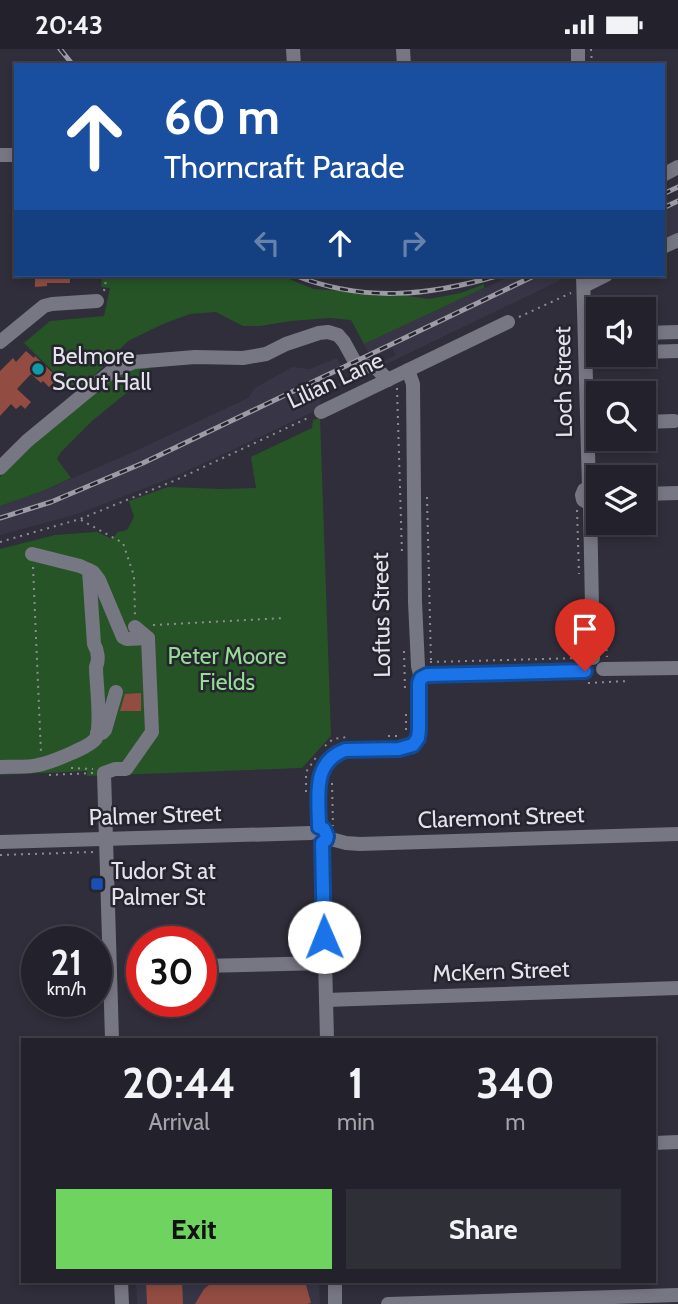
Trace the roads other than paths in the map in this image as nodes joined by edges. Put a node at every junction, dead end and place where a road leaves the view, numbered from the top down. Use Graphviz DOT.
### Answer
graph roads {
  1 [pos="592,279"];
  2 [pos="593,297"];
  3 [pos="97,301"];
  4 [pos="509,322"];
  5 [pos="678,332"];
  6 [pos="656,333"];
  7 [pos="0,342"];
  8 [pos="678,351"];
  9 [pos="656,352"];
  10 [pos="408,370"];
  11 [pos="388,380"];
  12 [pos="321,412"];
  13 [pos="674,421"];
  14 [pos="656,422"];
  15 [pos="0,468"];
  16 [pos="678,493"];
  17 [pos="656,494"];
  18 [pos="594,535"];
  19 [pos="32,547"];
  20 [pos="89,570"];
  21 [pos="135,627"];
  22 [pos="148,638"];
  23 [pos="594,663"];
  24 [pos="678,668"];
  25 [pos="421,678"];
  26 [pos="116,692"];
  27 [pos="97,733"];
  28 [pos="0,767"];
  29 [pos="322,833"];
  30 [pos="678,834"];
  31 [pos="105,839"];
  32 [pos="0,842"];
  33 [pos="325,963"];
  34 [pos="217,966"];
  35 [pos="678,988"];
  36 [pos="326,1000"];
  37 [pos="112,1038"];
  38 [pos="327,1038"];
  39 [pos="678,1142"];
  40 [pos="656,1143"];
  41 [pos="121,1283"];
  42 [pos="335,1283"];
  43 [pos="678,1295"];
  44 [pos="122,1304"];
  45 [pos="335,1304"];
  46 [pos="388,1304"];
  1 -- 2 [label="street, Loch Street"];
  3 -- 7 [label="street"];
  4 -- 10 [label="street, Lilian Lane"];
  5 -- 6 [label="street"];
  8 -- 9 [label="street"];
  10 -- 11 [label="street, Lilian Lane"];
  10 -- 25 [label="street, Loftus Street"];
  11 -- 12 [label="street, Lilian Lane"];
  11 -- 15 [label="street"];
  13 -- 14 [label="street"];
  16 -- 17 [label="street"];
  18 -- 23 [label="street, Loch Street"];
  19 -- 20 [label="street"];
  20 -- 22 [label="street"];
  20 -- 27 [label="street"];
  21 -- 22 [label="street"];
  22 -- 31 [label="street"];
  23 -- 24 [label="street"];
  23 -- 25 [label="street"];
  25 -- 29 [label="street, Loftus Street"];
  26 -- 27 [label="street"];
  27 -- 28 [label="street"];
  29 -- 30 [label="street, Claremont Street"];
  29 -- 31 [label="street, Palmer Street"];
  29 -- 33 [label="street"];
  31 -- 32 [label="street, Palmer Street"];
  31 -- 37 [label="street"];
  33 -- 34 [label="street"];
  33 -- 36 [label="street"];
  35 -- 36 [label="street, McKern Street"];
  36 -- 38 [label="street"];
  39 -- 40 [label="street"];
  41 -- 44 [label="street"];
  42 -- 45 [label="street"];
  43 -- 46 [label="street"];
}
